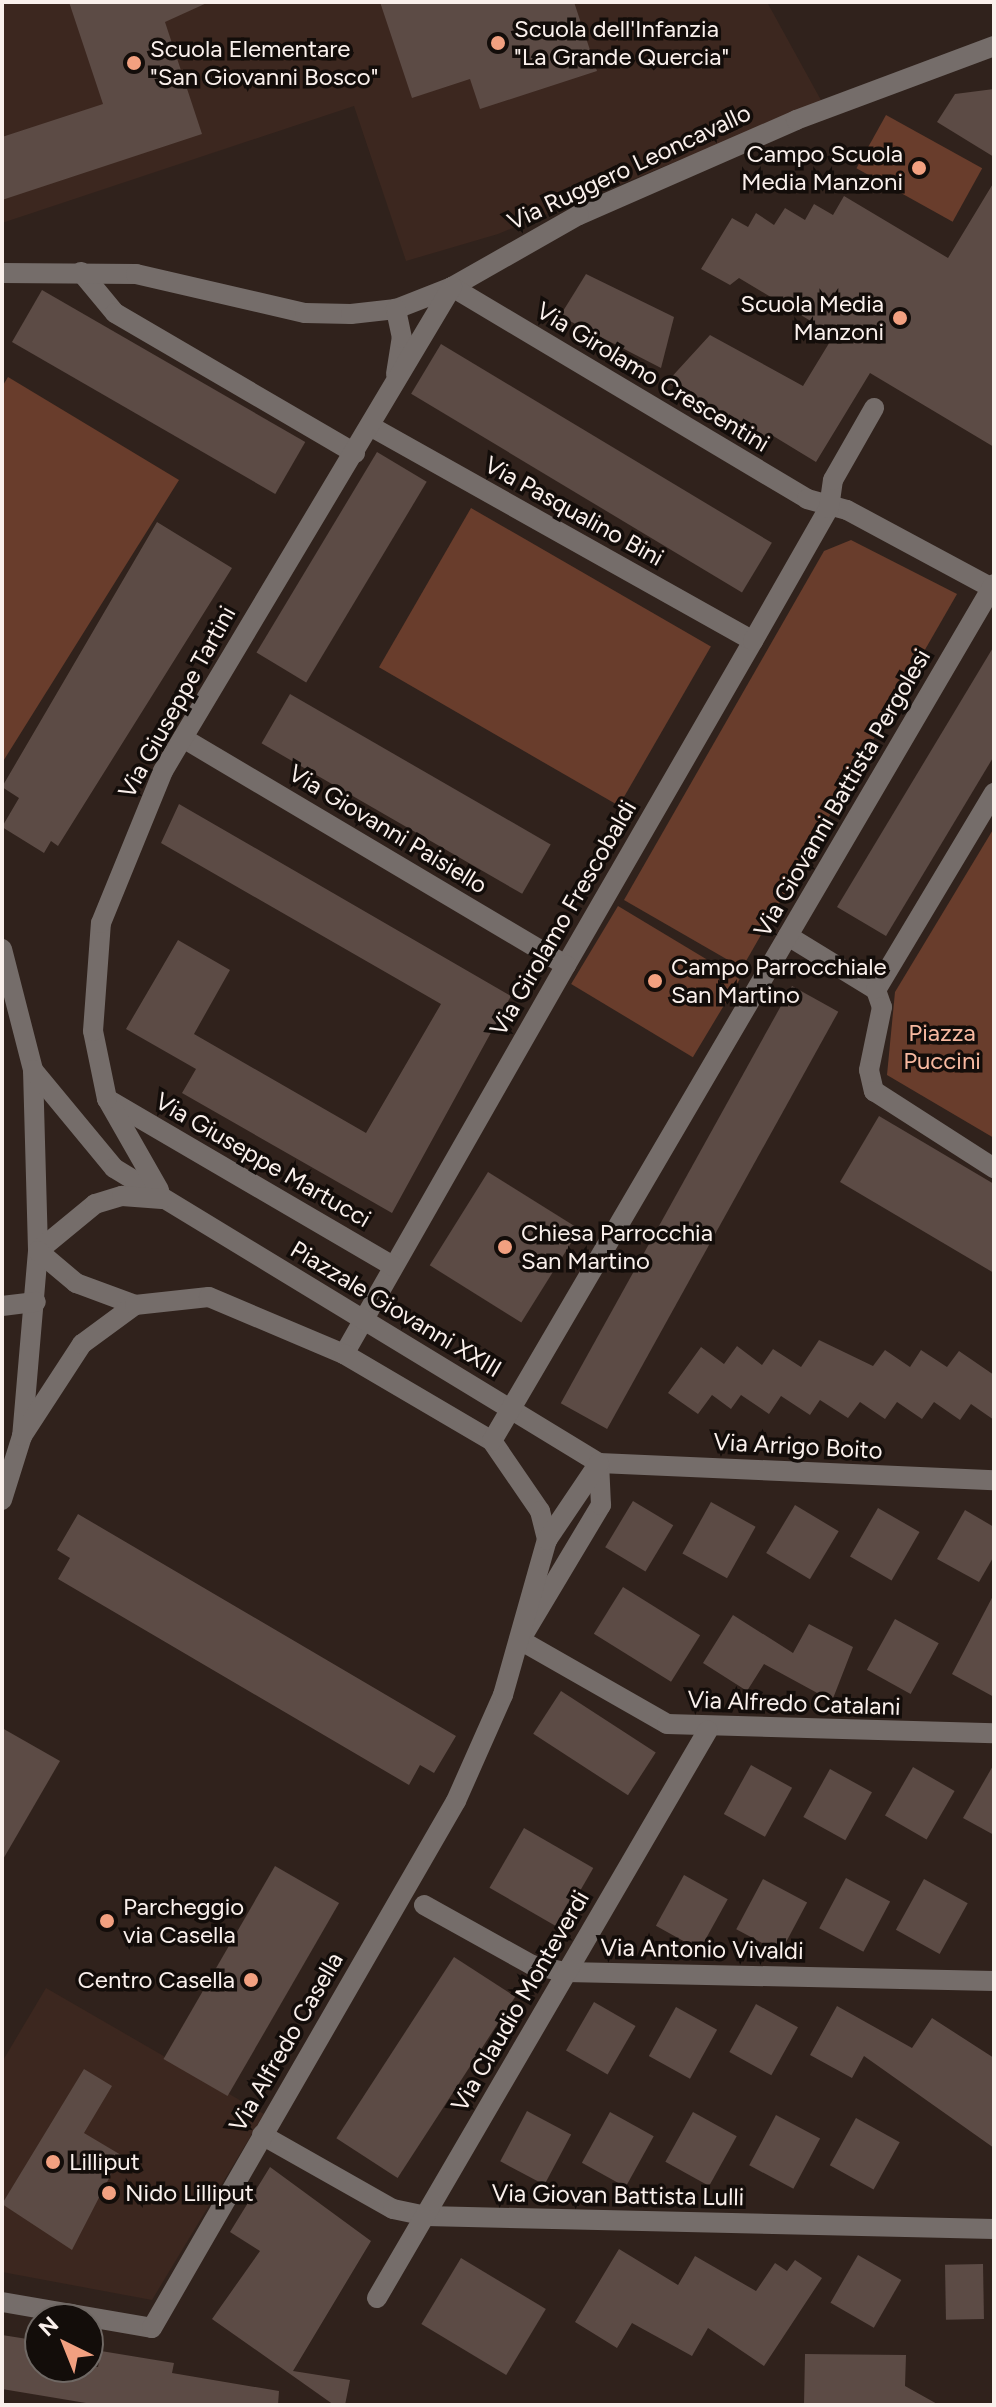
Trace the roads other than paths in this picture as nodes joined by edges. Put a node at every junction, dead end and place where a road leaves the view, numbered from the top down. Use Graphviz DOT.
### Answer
graph roads {
  1 [pos="994,46"];
  2 [pos="81,272"];
  3 [pos="2,273"];
  4 [pos="452,287"];
  5 [pos="396,309"];
  6 [pos="394,386"];
  7 [pos="874,408"];
  8 [pos="370,426"];
  9 [pos="355,453"];
  10 [pos="829,508"];
  11 [pos="993,587"];
  12 [pos="753,641"];
  13 [pos="183,738"];
  14 [pos="994,793"];
  15 [pos="788,936"];
  16 [pos="2,949"];
  17 [pos="566,965"];
  18 [pos="876,990"];
  19 [pos="33,1070"];
  20 [pos="107,1099"];
  21 [pos="994,1168"];
  22 [pos="166,1199"];
  23 [pos="38,1251"];
  24 [pos="393,1266"];
  25 [pos="36,1302"];
  26 [pos="135,1305"];
  27 [pos="2,1306"];
  28 [pos="364,1320"];
  29 [pos="344,1354"];
  30 [pos="511,1409"];
  31 [pos="22,1436"];
  32 [pos="492,1441"];
  33 [pos="599,1463"];
  34 [pos="994,1480"];
  35 [pos="2,1500"];
  36 [pos="547,1540"];
  37 [pos="520,1640"];
  38 [pos="708,1730"];
  39 [pos="994,1733"];
  40 [pos="424,1905"];
  41 [pos="566,1972"];
  42 [pos="994,1981"];
  43 [pos="262,2135"];
  44 [pos="426,2216"];
  45 [pos="994,2229"];
  46 [pos="377,2298"];
  47 [pos="2,2302"];
  1 -- 4 [label="street, Via Ruggero Leoncavallo"];
  2 -- 3 [label="street, Via Ruggero Leoncavallo"];
  2 -- 5 [label="street, Via Ruggero Leoncavallo"];
  2 -- 9 [label="street"];
  4 -- 5 [label="street, Via Ruggero Leoncavallo"];
  4 -- 6 [label="street, Via Giuseppe Tartini"];
  4 -- 10 [label="street, Via Girolamo Crescentini"];
  5 -- 6 [label="street, Via Giuseppe Tartini"];
  6 -- 8 [label="street, Via Giuseppe Tartini"];
  7 -- 10 [label="street, Via Girolamo Frescobaldi"];
  8 -- 9 [label="street, Via Giuseppe Tartini"];
  8 -- 12 [label="street, Via Pasqualino Bini"];
  9 -- 13 [label="street, Via Giuseppe Tartini"];
  10 -- 11 [label="street"];
  10 -- 12 [label="street, Via Girolamo Frescobaldi"];
  11 -- 15 [label="street, Via Giovanni Battista Pergolesi"];
  12 -- 17 [label="street, Via Girolamo Frescobaldi"];
  13 -- 17 [label="street, Via Giovanni Paisiello"];
  13 -- 20 [label="street, Via Giuseppe Tartini"];
  14 -- 18 [label="street"];
  15 -- 18 [label="street"];
  15 -- 30 [label="street, Via Giovanni Battista Pergolesi"];
  16 -- 19 [label="street"];
  17 -- 24 [label="street, Via Girolamo Frescobaldi"];
  18 -- 21 [label="street"];
  19 -- 22 [label="street, Piazzale Giovanni XXIII"];
  19 -- 23 [label="street"];
  20 -- 22 [label="street, Via Giuseppe Tartini"];
  20 -- 24 [label="street, Via Giuseppe Martucci"];
  22 -- 23 [label="street, Piazzale Giovanni XXIII"];
  22 -- 28 [label="street, Piazzale Giovanni XXIII"];
  23 -- 25 [label="street"];
  23 -- 26 [label="street"];
  24 -- 28 [label="street, Via Girolamo Frescobaldi"];
  25 -- 27 [label="street"];
  25 -- 31 [label="street"];
  26 -- 29 [label="street"];
  26 -- 31 [label="street"];
  28 -- 29 [label="street, Via Girolamo Frescobaldi"];
  28 -- 30 [label="street, Piazzale Giovanni XXIII"];
  29 -- 32 [label="street"];
  30 -- 32 [label="street, Via Giovanni Battista Pergolesi"];
  30 -- 33 [label="street, Piazzale Giovanni XXIII"];
  31 -- 35 [label="street"];
  32 -- 36 [label="street"];
  33 -- 34 [label="street, Via Arrigo Boito"];
  33 -- 36 [label="street, Via Alfredo Casella"];
  33 -- 37 [label="street, Via Alfredo Casella"];
  36 -- 37 [label="street, Via Alfredo Casella"];
  37 -- 38 [label="street, Via Alfredo Catalani"];
  37 -- 43 [label="street, Via Alfredo Casella"];
  38 -- 39 [label="street, Via Alfredo Catalani"];
  38 -- 41 [label="street, Via Claudio Monteverdi"];
  40 -- 41 [label="street, Via Antonio Vivaldi"];
  41 -- 42 [label="street, Via Antonio Vivaldi"];
  41 -- 44 [label="street, Via Claudio Monteverdi"];
  43 -- 44 [label="street, Via Giovan Battista Lulli"];
  43 -- 47 [label="street, Via Alfredo Casella"];
  44 -- 45 [label="street, Via Giovan Battista Lulli"];
  44 -- 46 [label="street, Via Claudio Monteverdi"];
}
